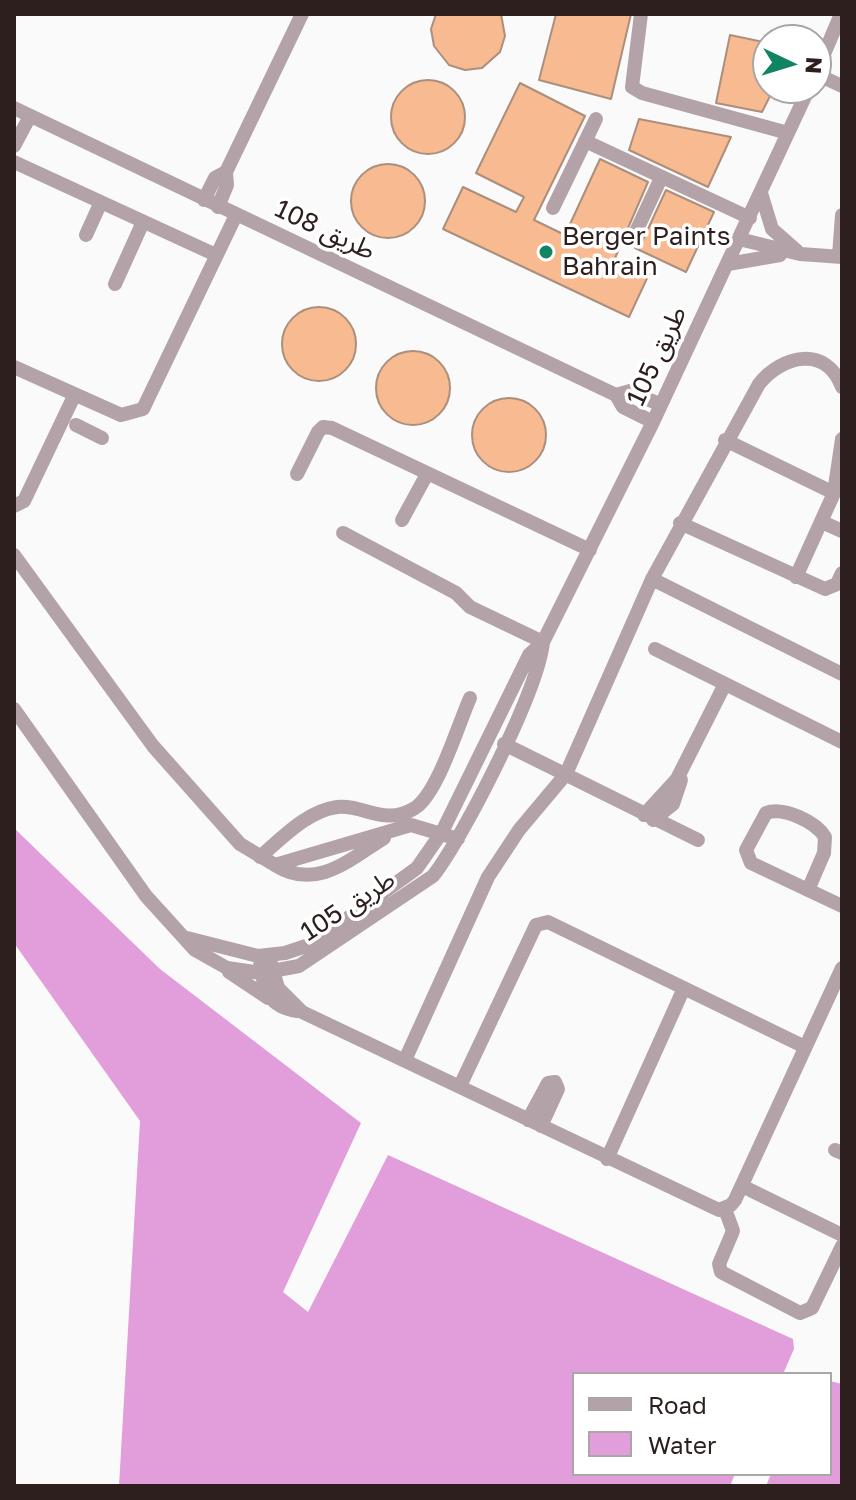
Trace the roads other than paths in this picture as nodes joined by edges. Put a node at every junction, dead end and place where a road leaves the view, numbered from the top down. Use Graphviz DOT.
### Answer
graph roads {
  1 [pos="302,14"];
  2 [pos="641,14"];
  3 [pos="841,14"];
  4 [pos="832,35"];
  5 [pos="802,104"];
  6 [pos="14,108"];
  7 [pos="29,118"];
  8 [pos="596,119"];
  9 [pos="788,133"];
  10 [pos="585,141"];
  11 [pos="14,146"];
  12 [pos="14,162"];
  13 [pos="661,178"];
  14 [pos="761,193"];
  15 [pos="101,202"];
  16 [pos="211,203"];
  17 [pos="553,208"];
  18 [pos="236,215"];
  19 [pos="842,215"];
  20 [pos="750,218"];
  21 [pos="143,222"];
  22 [pos="86,235"];
  23 [pos="633,238"];
  24 [pos="739,239"];
  25 [pos="800,254"];
  26 [pos="216,255"];
  27 [pos="841,256"];
  28 [pos="728,264"];
  29 [pos="115,284"];
  30 [pos="14,367"];
  31 [pos="842,387"];
  32 [pos="75,394"];
  33 [pos="616,395"];
  34 [pos="97,405"];
  35 [pos="661,405"];
  36 [pos="653,422"];
  37 [pos="102,438"];
  38 [pos="842,439"];
  39 [pos="725,440"];
  40 [pos="297,474"];
  41 [pos="427,474"];
  42 [pos="834,493"];
  43 [pos="14,506"];
  44 [pos="402,520"];
  45 [pos="822,522"];
  46 [pos="680,523"];
  47 [pos="842,531"];
  48 [pos="343,533"];
  49 [pos="590,550"];
  50 [pos="14,555"];
  51 [pos="842,573"];
  52 [pos="796,577"];
  53 [pos="652,579"];
  54 [pos="543,642"];
  55 [pos="655,649"];
  56 [pos="842,674"];
  57 [pos="725,684"];
  58 [pos="470,698"];
  59 [pos="14,709"];
  60 [pos="842,742"];
  61 [pos="504,744"];
  62 [pos="489,757"];
  63 [pos="566,774"];
  64 [pos="649,817"];
  65 [pos="397,829"];
  66 [pos="442,832"];
  67 [pos="458,839"];
  68 [pos="698,840"];
  69 [pos="260,857"];
  70 [pos="275,865"];
  71 [pos="808,890"];
  72 [pos="842,906"];
  73 [pos="181,936"];
  74 [pos="263,956"];
  75 [pos="211,961"];
  76 [pos="842,968"];
  77 [pos="267,972"];
  78 [pos="684,988"];
  79 [pos="269,998"];
  80 [pos="302,1012"];
  81 [pos="805,1047"];
  82 [pos="405,1060"];
  83 [pos="460,1086"];
  84 [pos="607,1159"];
  85 [pos="742,1186"];
  86 [pos="725,1209"];
  87 [pos="842,1235"];
  88 [pos="842,1246"];
  1 -- 16 [label="street"];
  2 -- 9 [label="street"];
  3 -- 4 [label="street"];
  5 -- 9 [label="street, طريق 105"];
  6 -- 7 [label="street, طريق 108"];
  7 -- 11 [label="street"];
  7 -- 16 [label="street, طريق 108"];
  8 -- 10 [label="street"];
  9 -- 14 [label="street, طريق 105"];
  10 -- 13 [label="street"];
  10 -- 17 [label="street"];
  12 -- 15 [label="street"];
  13 -- 20 [label="street"];
  13 -- 23 [label="street"];
  14 -- 20 [label="street, طريق 105"];
  14 -- 25 [label="street"];
  15 -- 21 [label="street"];
  15 -- 22 [label="street"];
  16 -- 18 [label="street, طريق 108"];
  18 -- 26 [label="street"];
  18 -- 33 [label="street, طريق 108"];
  19 -- 27 [label="street"];
  20 -- 24 [label="street, طريق 105"];
  21 -- 26 [label="street"];
  21 -- 29 [label="street"];
  24 -- 25 [label="street"];
  24 -- 28 [label="street, طريق 105"];
  25 -- 27 [label="street"];
  25 -- 28 [label="street"];
  26 -- 34 [label="street"];
  28 -- 35 [label="street, طريق 105"];
  30 -- 32 [label="street"];
  31 -- 39 [label="street"];
  32 -- 34 [label="street"];
  32 -- 43 [label="street"];
  33 -- 35 [label="street, طريق 108"];
  33 -- 36 [label="street, طريق 108"];
  34 -- 37 [label="street"];
  35 -- 36 [label="street, طريق 105"];
  36 -- 49 [label="street, طريق 105"];
  38 -- 42 [label="street"];
  39 -- 42 [label="street"];
  39 -- 46 [label="street"];
  40 -- 41 [label="street"];
  41 -- 44 [label="street"];
  41 -- 49 [label="street"];
  42 -- 45 [label="street"];
  45 -- 47 [label="street"];
  45 -- 52 [label="street"];
  46 -- 52 [label="street"];
  46 -- 53 [label="street"];
  48 -- 54 [label="street"];
  49 -- 54 [label="street, طريق 105"];
  50 -- 69 [label="street"];
  51 -- 52 [label="street"];
  53 -- 56 [label="street"];
  53 -- 63 [label="street"];
  54 -- 61 [label="street, طريق 105"];
  54 -- 62 [label="street, طريق 105"];
  55 -- 57 [label="street"];
  57 -- 60 [label="street"];
  57 -- 64 [label="street"];
  58 -- 69 [label="street"];
  59 -- 73 [label="street"];
  61 -- 62 [label="street, طريق 105"];
  61 -- 63 [label="street"];
  62 -- 66 [label="street, طريق 105"];
  62 -- 67 [label="street, طريق 105"];
  63 -- 64 [label="street"];
  63 -- 82 [label="street"];
  64 -- 68 [label="street"];
  65 -- 66 [label="street"];
  65 -- 70 [label="street"];
  65 -- 70 [label="street"];
  66 -- 67 [label="street"];
  66 -- 74 [label="street, طريق 105"];
  67 -- 77 [label="street, طريق 105"];
  69 -- 70 [label="street"];
  71 -- 71 [label="street"];
  71 -- 72 [label="street"];
  73 -- 74 [label="street"];
  73 -- 75 [label="street"];
  74 -- 77 [label="street"];
  75 -- 77 [label="street"];
  75 -- 79 [label="street"];
  76 -- 81 [label="street"];
  77 -- 79 [label="street"];
  77 -- 80 [label="street"];
  78 -- 81 [label="street"];
  78 -- 83 [label="street"];
  78 -- 84 [label="street"];
  79 -- 80 [label="street"];
  80 -- 82 [label="street"];
  81 -- 85 [label="street"];
  82 -- 83 [label="street"];
  83 -- 84 [label="street"];
  84 -- 86 [label="street"];
  85 -- 86 [label="street"];
  85 -- 87 [label="street"];
  86 -- 88 [label="street"];
}
